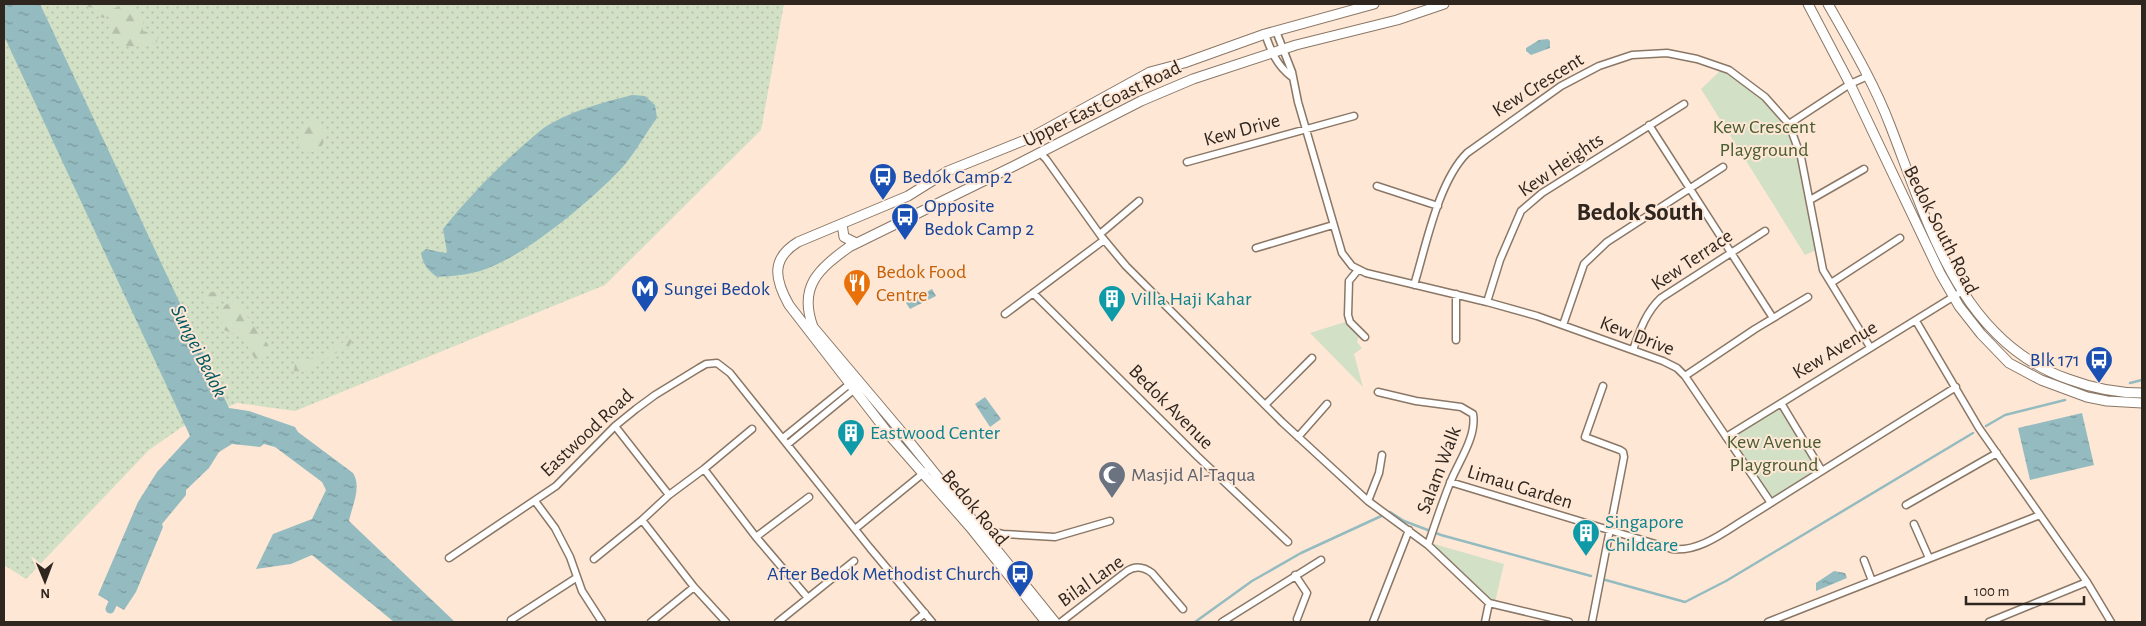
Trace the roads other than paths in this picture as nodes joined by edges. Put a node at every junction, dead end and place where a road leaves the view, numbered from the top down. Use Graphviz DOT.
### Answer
graph roads {
  1 [pos="1374,4"];
  2 [pos="1444,4"];
  3 [pos="1808,4"];
  4 [pos="1828,4"];
  5 [pos="1276,30"];
  6 [pos="1265,34"];
  7 [pos="1284,50"];
  8 [pos="1272,54"];
  9 [pos="1868,76"];
  10 [pos="1292,77"];
  11 [pos="1850,84"];
  12 [pos="1684,104"];
  13 [pos="1354,116"];
  14 [pos="1789,124"];
  15 [pos="1649,125"];
  16 [pos="1306,130"];
  17 [pos="1040,153"];
  18 [pos="1187,162"];
  19 [pos="1723,167"];
  20 [pos="1864,169"];
  21 [pos="1378,186"];
  22 [pos="1689,190"];
  23 [pos="1810,200"];
  24 [pos="1139,201"];
  25 [pos="1438,206"];
  26 [pos="842,224"];
  27 [pos="1333,225"];
  28 [pos="1765,231"];
  29 [pos="1100,234"];
  30 [pos="1900,238"];
  31 [pos="1104,240"];
  32 [pos="856,243"];
  33 [pos="1256,248"];
  34 [pos="1731,253"];
  35 [pos="777,270"];
  36 [pos="1358,270"];
  37 [pos="1831,283"];
  38 [pos="1414,285"];
  39 [pos="1961,292"];
  40 [pos="1033,293"];
  41 [pos="1456,294"];
  42 [pos="809,295"];
  43 [pos="1808,297"];
  44 [pos="1953,297"];
  45 [pos="1487,302"];
  46 [pos="1005,314"];
  47 [pos="1773,318"];
  48 [pos="1916,321"];
  49 [pos="1563,325"];
  50 [pos="1365,337"];
  51 [pos="1456,340"];
  52 [pos="1870,347"];
  53 [pos="1633,350"];
  54 [pos="1312,358"];
  55 [pos="1685,376"];
  56 [pos="855,384"];
  57 [pos="1603,386"];
  58 [pos="1956,387"];
  59 [pos="1378,392"];
  60 [pos="2142,393"];
  61 [pos="1781,403"];
  62 [pos="2142,403"];
  63 [pos="1266,404"];
  64 [pos="1327,404"];
  65 [pos="615,426"];
  66 [pos="752,429"];
  67 [pos="1298,437"];
  68 [pos="1726,437"];
  69 [pos="786,441"];
  70 [pos="1997,453"];
  71 [pos="1382,455"];
  72 [pos="704,468"];
  73 [pos="1822,470"];
  74 [pos="926,471"];
  75 [pos="1450,482"];
  76 [pos="669,495"];
  77 [pos="809,497"];
  78 [pos="534,501"];
  79 [pos="1368,501"];
  80 [pos="1771,503"];
  81 [pos="1906,505"];
  82 [pos="2040,515"];
  83 [pos="642,520"];
  84 [pos="1110,521"];
  85 [pos="1914,524"];
  86 [pos="970,527"];
  87 [pos="855,529"];
  88 [pos="979,529"];
  89 [pos="1409,530"];
  90 [pos="1610,531"];
  91 [pos="756,538"];
  92 [pos="1288,542"];
  93 [pos="1428,545"];
  94 [pos="449,558"];
  95 [pos="1929,558"];
  96 [pos="594,559"];
  97 [pos="1321,560"];
  98 [pos="1864,560"];
  99 [pos="854,561"];
  100 [pos="1295,575"];
  101 [pos="576,578"];
  102 [pos="1872,581"];
  103 [pos="2087,582"];
  104 [pos="694,587"];
  105 [pos="808,598"];
  106 [pos="1489,603"];
  107 [pos="1183,609"];
  108 [pos="925,614"];
  109 [pos="1297,619"];
  110 [pos="511,620"];
  111 [pos="1776,621"];
  112 [pos="602,622"];
  113 [pos="651,622"];
  114 [pos="726,622"];
  115 [pos="778,622"];
  116 [pos="914,622"];
  117 [pos="932,622"];
  118 [pos="1046,622"];
  119 [pos="1054,622"];
  120 [pos="1061,622"];
  121 [pos="1222,622"];
  122 [pos="1373,622"];
  123 [pos="1485,622"];
  124 [pos="1569,622"];
  125 [pos="1592,622"];
  126 [pos="1768,622"];
  127 [pos="1988,622"];
  128 [pos="2112,622"];
  1 -- 5 [label="main road, Upper East Coast Road"];
  2 -- 7 [label="main road, Upper East Coast Road"];
  3 -- 11 [label="main road, Bedok South Road"];
  4 -- 9 [label="main road, Bedok South Road"];
  5 -- 6 [label="main road, Upper East Coast Road"];
  5 -- 7 [label="street, Kew Drive"];
  6 -- 8 [label="street, Kew Drive"];
  6 -- 26 [label="main road, Upper East Coast Road"];
  7 -- 8 [label="main road, Upper East Coast Road"];
  7 -- 10 [label="street, Kew Drive"];
  8 -- 10 [label="street, Kew Drive"];
  8 -- 17 [label="main road, Upper East Coast Road"];
  9 -- 11 [label="street"];
  9 -- 39 [label="main road, Bedok South Road"];
  10 -- 16 [label="street, Kew Drive"];
  11 -- 14 [label="street"];
  11 -- 44 [label="main road, Bedok South Road"];
  12 -- 15 [label="street, Kew Heights"];
  13 -- 16 [label="street, Kew Drive"];
  14 -- 23 [label="street, Kew Crescent"];
  14 -- 25 [label="street, Kew Crescent"];
  15 -- 22 [label="street"];
  15 -- 45 [label="street, Kew Heights"];
  16 -- 18 [label="street, Kew Drive"];
  16 -- 27 [label="street, Kew Drive"];
  17 -- 29 [label="street"];
  17 -- 32 [label="main road, Upper East Coast Road"];
  19 -- 22 [label="street"];
  20 -- 23 [label="street"];
  21 -- 25 [label="street"];
  22 -- 34 [label="street"];
  22 -- 49 [label="street"];
  23 -- 37 [label="street, Kew Crescent"];
  24 -- 29 [label="street"];
  25 -- 38 [label="street, Kew Crescent"];
  26 -- 32 [label="main road"];
  26 -- 35 [label="main road, Upper East Coast Road"];
  27 -- 33 [label="street"];
  27 -- 36 [label="street, Kew Drive"];
  28 -- 34 [label="street, Kew Terrace"];
  29 -- 31 [label="street"];
  30 -- 37 [label="street"];
  31 -- 40 [label="street"];
  31 -- 63 [label="street"];
  32 -- 42 [label="main road, Upper East Coast Road"];
  34 -- 47 [label="street"];
  34 -- 53 [label="street, Kew Terrace"];
  35 -- 56 [label="main road, Bedok Road"];
  36 -- 38 [label="street, Kew Drive"];
  36 -- 50 [label="street"];
  37 -- 52 [label="street, Kew Crescent"];
  38 -- 41 [label="street, Kew Drive"];
  39 -- 44 [label="street, Kew Avenue"];
  39 -- 60 [label="main road, Bedok South Road"];
  40 -- 46 [label="street"];
  40 -- 92 [label="street, Bedok Avenue"];
  41 -- 45 [label="street, Kew Drive"];
  41 -- 51 [label="street"];
  42 -- 56 [label="main road, Bedok Road"];
  43 -- 47 [label="street"];
  44 -- 48 [label="street, Kew Avenue"];
  44 -- 62 [label="main road, Bedok South Road"];
  45 -- 49 [label="street, Kew Drive"];
  47 -- 55 [label="street"];
  48 -- 52 [label="street, Kew Avenue"];
  48 -- 58 [label="street"];
  49 -- 53 [label="street, Kew Drive"];
  52 -- 61 [label="street, Kew Avenue"];
  53 -- 55 [label="street, Kew Drive"];
  54 -- 63 [label="street"];
  55 -- 68 [label="street, Kew Drive"];
  56 -- 69 [label="street"];
  56 -- 74 [label="main road, Bedok Road"];
  57 -- 90 [label="street"];
  58 -- 70 [label="street"];
  58 -- 73 [label="street, Limau Garden"];
  59 -- 75 [label="street, Salam Walk"];
  61 -- 68 [label="street, Kew Avenue"];
  61 -- 73 [label="street"];
  63 -- 67 [label="street"];
  64 -- 67 [label="street"];
  65 -- 69 [label="street, Eastwood Road"];
  65 -- 76 [label="street"];
  65 -- 78 [label="street, Eastwood Road"];
  66 -- 72 [label="street"];
  67 -- 79 [label="street"];
  68 -- 80 [label="street, Kew Drive"];
  69 -- 87 [label="street, Eastwood Road"];
  70 -- 81 [label="street"];
  70 -- 82 [label="street"];
  71 -- 79 [label="street"];
  72 -- 76 [label="street"];
  72 -- 91 [label="street"];
  73 -- 80 [label="street, Limau Garden"];
  74 -- 86 [label="main road, Bedok Road"];
  74 -- 87 [label="street"];
  74 -- 88 [label="main road, Bedok Road"];
  75 -- 90 [label="street, Limau Garden"];
  75 -- 93 [label="street, Salam Walk"];
  76 -- 83 [label="street"];
  77 -- 91 [label="street"];
  78 -- 94 [label="street, Eastwood Road"];
  78 -- 101 [label="street"];
  79 -- 89 [label="street"];
  80 -- 90 [label="street, Limau Garden"];
  82 -- 95 [label="street"];
  82 -- 103 [label="street"];
  83 -- 96 [label="street"];
  83 -- 104 [label="street"];
  84 -- 88 [label="street"];
  85 -- 95 [label="street"];
  86 -- 88 [label="street"];
  86 -- 118 [label="main road, Bedok Road"];
  87 -- 108 [label="street, Eastwood Road"];
  88 -- 119 [label="main road, Bedok Road"];
  89 -- 93 [label="street"];
  89 -- 122 [label="street"];
  90 -- 125 [label="street"];
  91 -- 105 [label="street"];
  93 -- 106 [label="street"];
  95 -- 102 [label="street"];
  97 -- 100 [label="street"];
  98 -- 102 [label="street"];
  99 -- 105 [label="street"];
  100 -- 109 [label="street"];
  100 -- 121 [label="street"];
  101 -- 110 [label="street"];
  101 -- 112 [label="street"];
  102 -- 111 [label="street"];
  103 -- 127 [label="street"];
  103 -- 128 [label="street"];
  104 -- 113 [label="street"];
  104 -- 114 [label="street"];
  105 -- 115 [label="street"];
  106 -- 123 [label="street"];
  106 -- 124 [label="street"];
  107 -- 120 [label="street, Bilal Lane"];
  108 -- 116 [label="street"];
  108 -- 117 [label="street, Eastwood Road"];
  111 -- 126 [label="street"];
}
